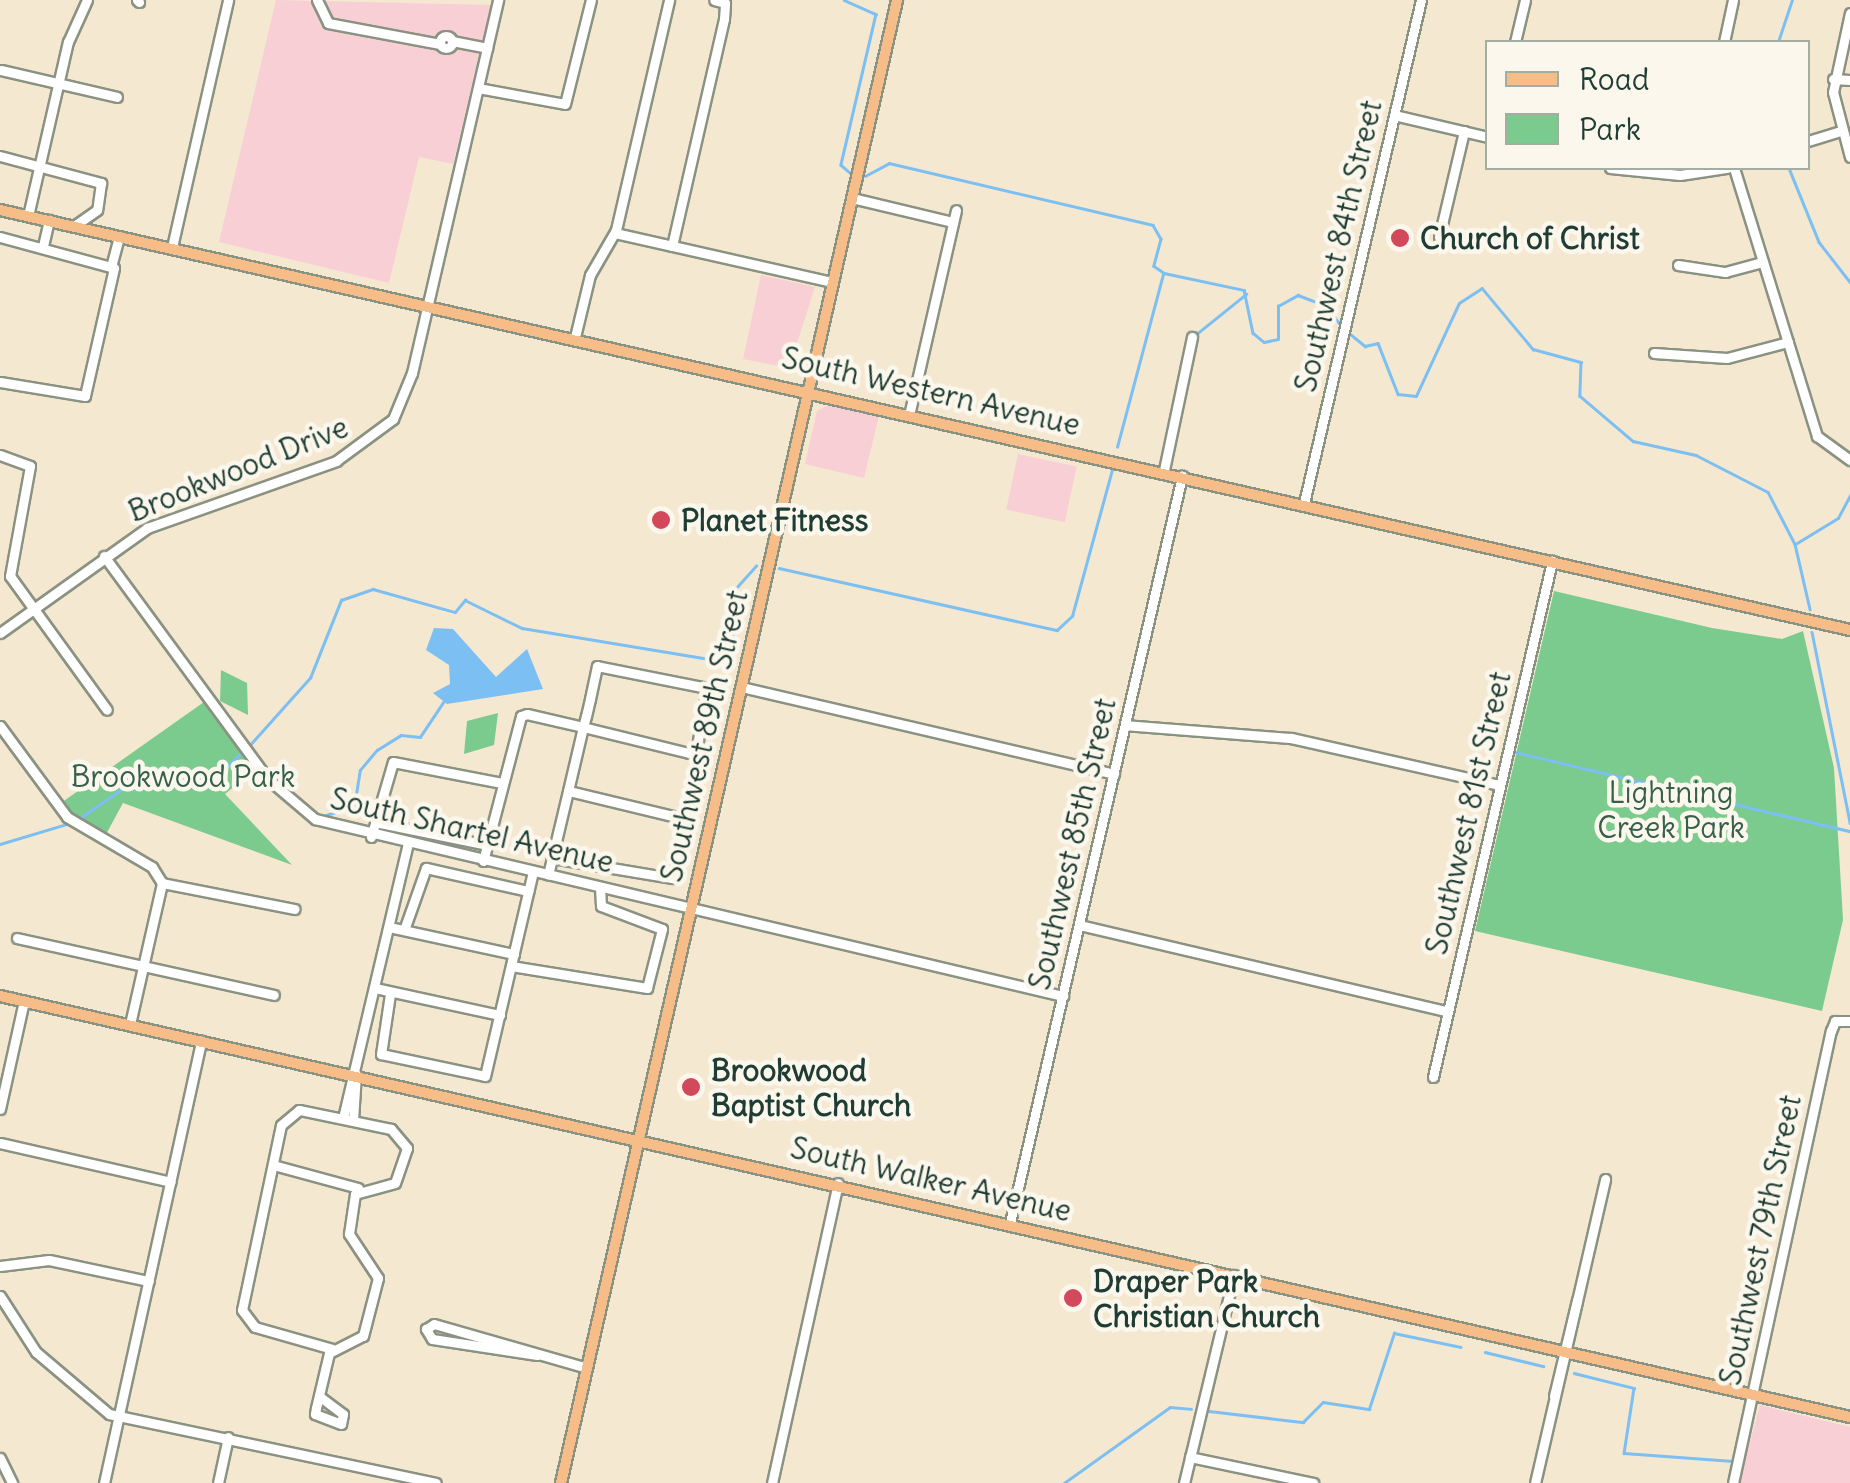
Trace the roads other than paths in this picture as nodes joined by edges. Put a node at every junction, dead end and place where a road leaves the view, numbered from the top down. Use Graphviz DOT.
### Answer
graph roads {
  1 [pos="228,0"];
  2 [pos="318,0"];
  3 [pos="498,0"];
  4 [pos="591,0"];
  5 [pos="669,0"];
  6 [pos="897,0"];
  7 [pos="1421,0"];
  8 [pos="1525,0"];
  9 [pos="1733,0"];
  10 [pos="84,1"];
  11 [pos="720,2"];
  12 [pos="1850,13"];
  13 [pos="1515,40"];
  14 [pos="1724,40"];
  15 [pos="487,48"];
  16 [pos="1,70"];
  17 [pos="1833,79"];
  18 [pos="1850,80"];
  19 [pos="59,84"];
  20 [pos="478,88"];
  21 [pos="116,97"];
  22 [pos="1394,115"];
  23 [pos="1464,131"];
  24 [pos="1840,131"];
  25 [pos="1485,136"];
  26 [pos="1810,141"];
  27 [pos="0,156"];
  28 [pos="1850,156"];
  29 [pos="40,166"];
  30 [pos="1731,170"];
  31 [pos="852,198"];
  32 [pos="0,210"];
  33 [pos="97,210"];
  34 [pos="956,210"];
  35 [pos="28,216"];
  36 [pos="48,220"];
  37 [pos="953,222"];
  38 [pos="74,226"];
  39 [pos="615,234"];
  40 [pos="114,235"];
  41 [pos="1439,236"];
  42 [pos="0,237"];
  43 [pos="43,246"];
  44 [pos="672,246"];
  45 [pos="172,248"];
  46 [pos="1763,262"];
  47 [pos="112,263"];
  48 [pos="1678,265"];
  49 [pos="833,282"];
  50 [pos="428,304"];
  51 [pos="574,337"];
  52 [pos="1192,338"];
  53 [pos="1788,342"];
  54 [pos="1654,353"];
  55 [pos="0,382"];
  56 [pos="808,389"];
  57 [pos="910,411"];
  58 [pos="0,454"];
  59 [pos="1850,460"];
  60 [pos="1164,470"];
  61 [pos="1182,474"];
  62 [pos="1304,503"];
  63 [pos="104,556"];
  64 [pos="1552,561"];
  65 [pos="33,610"];
  66 [pos="1850,630"];
  67 [pos="0,633"];
  68 [pos="741,687"];
  69 [pos="107,710"];
  70 [pos="1125,725"];
  71 [pos="0,726"];
  72 [pos="583,728"];
  73 [pos="1114,774"];
  74 [pos="502,783"];
  75 [pos="1500,785"];
  76 [pos="568,791"];
  77 [pos="375,822"];
  78 [pos="371,837"];
  79 [pos="408,844"];
  80 [pos="487,846"];
  81 [pos="552,858"];
  82 [pos="483,861"];
  83 [pos="532,872"];
  84 [pos="548,875"];
  85 [pos="162,883"];
  86 [pos="600,886"];
  87 [pos="528,892"];
  88 [pos="691,908"];
  89 [pos="294,910"];
  90 [pos="1079,925"];
  91 [pos="389,926"];
  92 [pos="404,930"];
  93 [pos="17,938"];
  94 [pos="514,954"];
  95 [pos="143,966"];
  96 [pos="511,966"];
  97 [pos="375,988"];
  98 [pos="390,994"];
  99 [pos="274,995"];
  100 [pos="0,996"];
  101 [pos="1063,996"];
  102 [pos="24,1001"];
  103 [pos="1447,1011"];
  104 [pos="500,1015"];
  105 [pos="1849,1017"];
  106 [pos="130,1024"];
  107 [pos="201,1040"];
  108 [pos="356,1074"];
  109 [pos="1433,1077"];
  110 [pos="0,1108"];
  111 [pos="348,1119"];
  112 [pos="641,1138"];
  113 [pos="0,1144"];
  114 [pos="276,1166"];
  115 [pos="1605,1179"];
  116 [pos="171,1182"];
  117 [pos="838,1184"];
  118 [pos="358,1188"];
  119 [pos="1010,1224"];
  120 [pos="0,1266"];
  121 [pos="1234,1275"];
  122 [pos="150,1281"];
  123 [pos="0,1296"];
  124 [pos="2,1311"];
  125 [pos="506,1348"];
  126 [pos="332,1349"];
  127 [pos="1565,1351"];
  128 [pos="587,1368"];
  129 [pos="1753,1395"];
  130 [pos="319,1396"];
  131 [pos="120,1414"];
  132 [pos="1850,1417"];
  133 [pos="228,1438"];
  134 [pos="1190,1457"];
  135 [pos="0,1458"];
  136 [pos="12,1483"];
  137 [pos="104,1483"];
  138 [pos="218,1483"];
  139 [pos="436,1483"];
  140 [pos="560,1483"];
  141 [pos="772,1483"];
  142 [pos="1184,1483"];
  143 [pos="1313,1483"];
  144 [pos="1534,1483"];
  145 [pos="1733,1483"];
  1 -- 45 [label="street"];
  2 -- 15 [label="street"];
  3 -- 15 [label="street, Brookwood Drive"];
  4 -- 20 [label="street"];
  5 -- 39 [label="street"];
  6 -- 31 [label="main road, Southwest 89th Street"];
  7 -- 22 [label="street, Southwest 84th Street"];
  8 -- 13 [label="street"];
  9 -- 14 [label="street"];
  10 -- 19 [label="street"];
  11 -- 44 [label="street"];
  12 -- 17 [label="street"];
  15 -- 20 [label="street, Brookwood Drive"];
  16 -- 19 [label="street"];
  17 -- 18 [label="street"];
  17 -- 24 [label="street"];
  19 -- 21 [label="street"];
  19 -- 29 [label="street"];
  20 -- 50 [label="street, Brookwood Drive"];
  22 -- 23 [label="street"];
  22 -- 62 [label="street, Southwest 84th Street"];
  23 -- 25 [label="street"];
  23 -- 41 [label="street"];
  24 -- 26 [label="street"];
  24 -- 28 [label="street"];
  27 -- 29 [label="street"];
  29 -- 33 [label="street"];
  29 -- 35 [label="street"];
  30 -- 46 [label="street"];
  31 -- 37 [label="street"];
  31 -- 49 [label="main road, Southwest 89th Street"];
  32 -- 35 [label="main road, South Western Avenue"];
  33 -- 38 [label="street"];
  33 -- 40 [label="street"];
  34 -- 37 [label="street"];
  35 -- 36 [label="main road, South Western Avenue"];
  36 -- 38 [label="main road, South Western Avenue"];
  36 -- 43 [label="street"];
  37 -- 57 [label="street"];
  38 -- 40 [label="main road, South Western Avenue"];
  39 -- 44 [label="street"];
  39 -- 51 [label="street"];
  40 -- 45 [label="main road, South Western Avenue"];
  40 -- 47 [label="street"];
  42 -- 43 [label="street"];
  43 -- 47 [label="street"];
  44 -- 49 [label="street"];
  45 -- 50 [label="main road, South Western Avenue"];
  46 -- 48 [label="street"];
  46 -- 53 [label="street"];
  47 -- 55 [label="street"];
  49 -- 56 [label="main road, Southwest 89th Street"];
  50 -- 51 [label="main road, South Western Avenue"];
  50 -- 63 [label="street, Brookwood Drive"];
  51 -- 56 [label="main road, South Western Avenue"];
  52 -- 60 [label="street"];
  53 -- 54 [label="street"];
  53 -- 59 [label="street"];
  56 -- 57 [label="main road, South Western Avenue"];
  56 -- 68 [label="main road, Southwest 89th Street"];
  57 -- 60 [label="main road, South Western Avenue"];
  58 -- 65 [label="street"];
  60 -- 61 [label="main road, South Western Avenue"];
  61 -- 62 [label="main road, South Western Avenue"];
  61 -- 70 [label="street, Southwest 85th Street"];
  62 -- 64 [label="main road, South Western Avenue"];
  63 -- 65 [label="street, Brookwood Drive"];
  63 -- 78 [label="street, South Shartel Avenue"];
  64 -- 66 [label="main road, South Western Avenue"];
  64 -- 75 [label="street, Southwest 81st Street"];
  65 -- 67 [label="street, Brookwood Drive"];
  65 -- 69 [label="street"];
  68 -- 73 [label="street"];
  68 -- 88 [label="main road, Southwest 89th Street"];
  70 -- 73 [label="street, Southwest 85th Street"];
  70 -- 75 [label="street"];
  71 -- 85 [label="street"];
  72 -- 72 [label="street"];
  72 -- 74 [label="street"];
  72 -- 76 [label="street"];
  73 -- 90 [label="street, Southwest 85th Street"];
  74 -- 77 [label="street"];
  74 -- 80 [label="street"];
  75 -- 103 [label="street, Southwest 81st Street"];
  76 -- 81 [label="street"];
  76 -- 81 [label="street"];
  77 -- 78 [label="street"];
  77 -- 80 [label="street"];
  78 -- 79 [label="street, South Shartel Avenue"];
  79 -- 82 [label="street, South Shartel Avenue"];
  79 -- 91 [label="street"];
  80 -- 82 [label="street"];
  81 -- 84 [label="street"];
  82 -- 83 [label="street, South Shartel Avenue"];
  83 -- 84 [label="street, South Shartel Avenue"];
  83 -- 87 [label="street"];
  84 -- 86 [label="street, South Shartel Avenue"];
  85 -- 89 [label="street"];
  85 -- 95 [label="street"];
  86 -- 88 [label="street, South Shartel Avenue"];
  86 -- 96 [label="street"];
  87 -- 92 [label="street"];
  87 -- 94 [label="street"];
  88 -- 101 [label="street, South Shartel Avenue"];
  88 -- 112 [label="main road, Southwest 89th Street"];
  90 -- 101 [label="street, Southwest 85th Street"];
  90 -- 103 [label="street"];
  91 -- 92 [label="street"];
  91 -- 97 [label="street"];
  92 -- 94 [label="street"];
  93 -- 95 [label="street"];
  94 -- 96 [label="street"];
  95 -- 99 [label="street"];
  95 -- 106 [label="street"];
  96 -- 104 [label="street"];
  97 -- 98 [label="street"];
  97 -- 108 [label="street"];
  98 -- 104 [label="street"];
  98 -- 104 [label="street"];
  100 -- 102 [label="main road, South Walker Avenue"];
  101 -- 119 [label="street, Southwest 85th Street"];
  102 -- 106 [label="main road, South Walker Avenue"];
  102 -- 110 [label="street"];
  103 -- 109 [label="street, Southwest 81st Street"];
  105 -- 129 [label="street, Southwest 79th Street"];
  106 -- 107 [label="main road, South Walker Avenue"];
  107 -- 108 [label="main road, South Walker Avenue"];
  107 -- 116 [label="street"];
  108 -- 111 [label="street"];
  108 -- 112 [label="main road, South Walker Avenue"];
  111 -- 114 [label="street"];
  111 -- 118 [label="street"];
  112 -- 117 [label="main road, South Walker Avenue"];
  112 -- 128 [label="main road, Southwest 89th Street"];
  113 -- 116 [label="street"];
  114 -- 118 [label="street"];
  114 -- 126 [label="street"];
  115 -- 127 [label="street"];
  116 -- 122 [label="street"];
  117 -- 119 [label="main road, South Walker Avenue"];
  117 -- 141 [label="street"];
  118 -- 126 [label="street"];
  119 -- 121 [label="main road, South Walker Avenue"];
  120 -- 122 [label="street"];
  121 -- 127 [label="main road, South Walker Avenue"];
  121 -- 134 [label="street"];
  122 -- 131 [label="street"];
  123 -- 124 [label="street"];
  124 -- 131 [label="street"];
  125 -- 125 [label="street"];
  125 -- 128 [label="street"];
  126 -- 130 [label="street"];
  127 -- 129 [label="main road, South Walker Avenue"];
  127 -- 144 [label="street"];
  128 -- 140 [label="main road, Southwest 89th Street"];
  129 -- 132 [label="main road, South Walker Avenue"];
  129 -- 145 [label="street, Southwest 79th Street"];
  131 -- 133 [label="street"];
  131 -- 137 [label="street"];
  133 -- 138 [label="street"];
  133 -- 139 [label="street"];
  134 -- 142 [label="street"];
  134 -- 143 [label="street"];
  135 -- 136 [label="street"];
}
